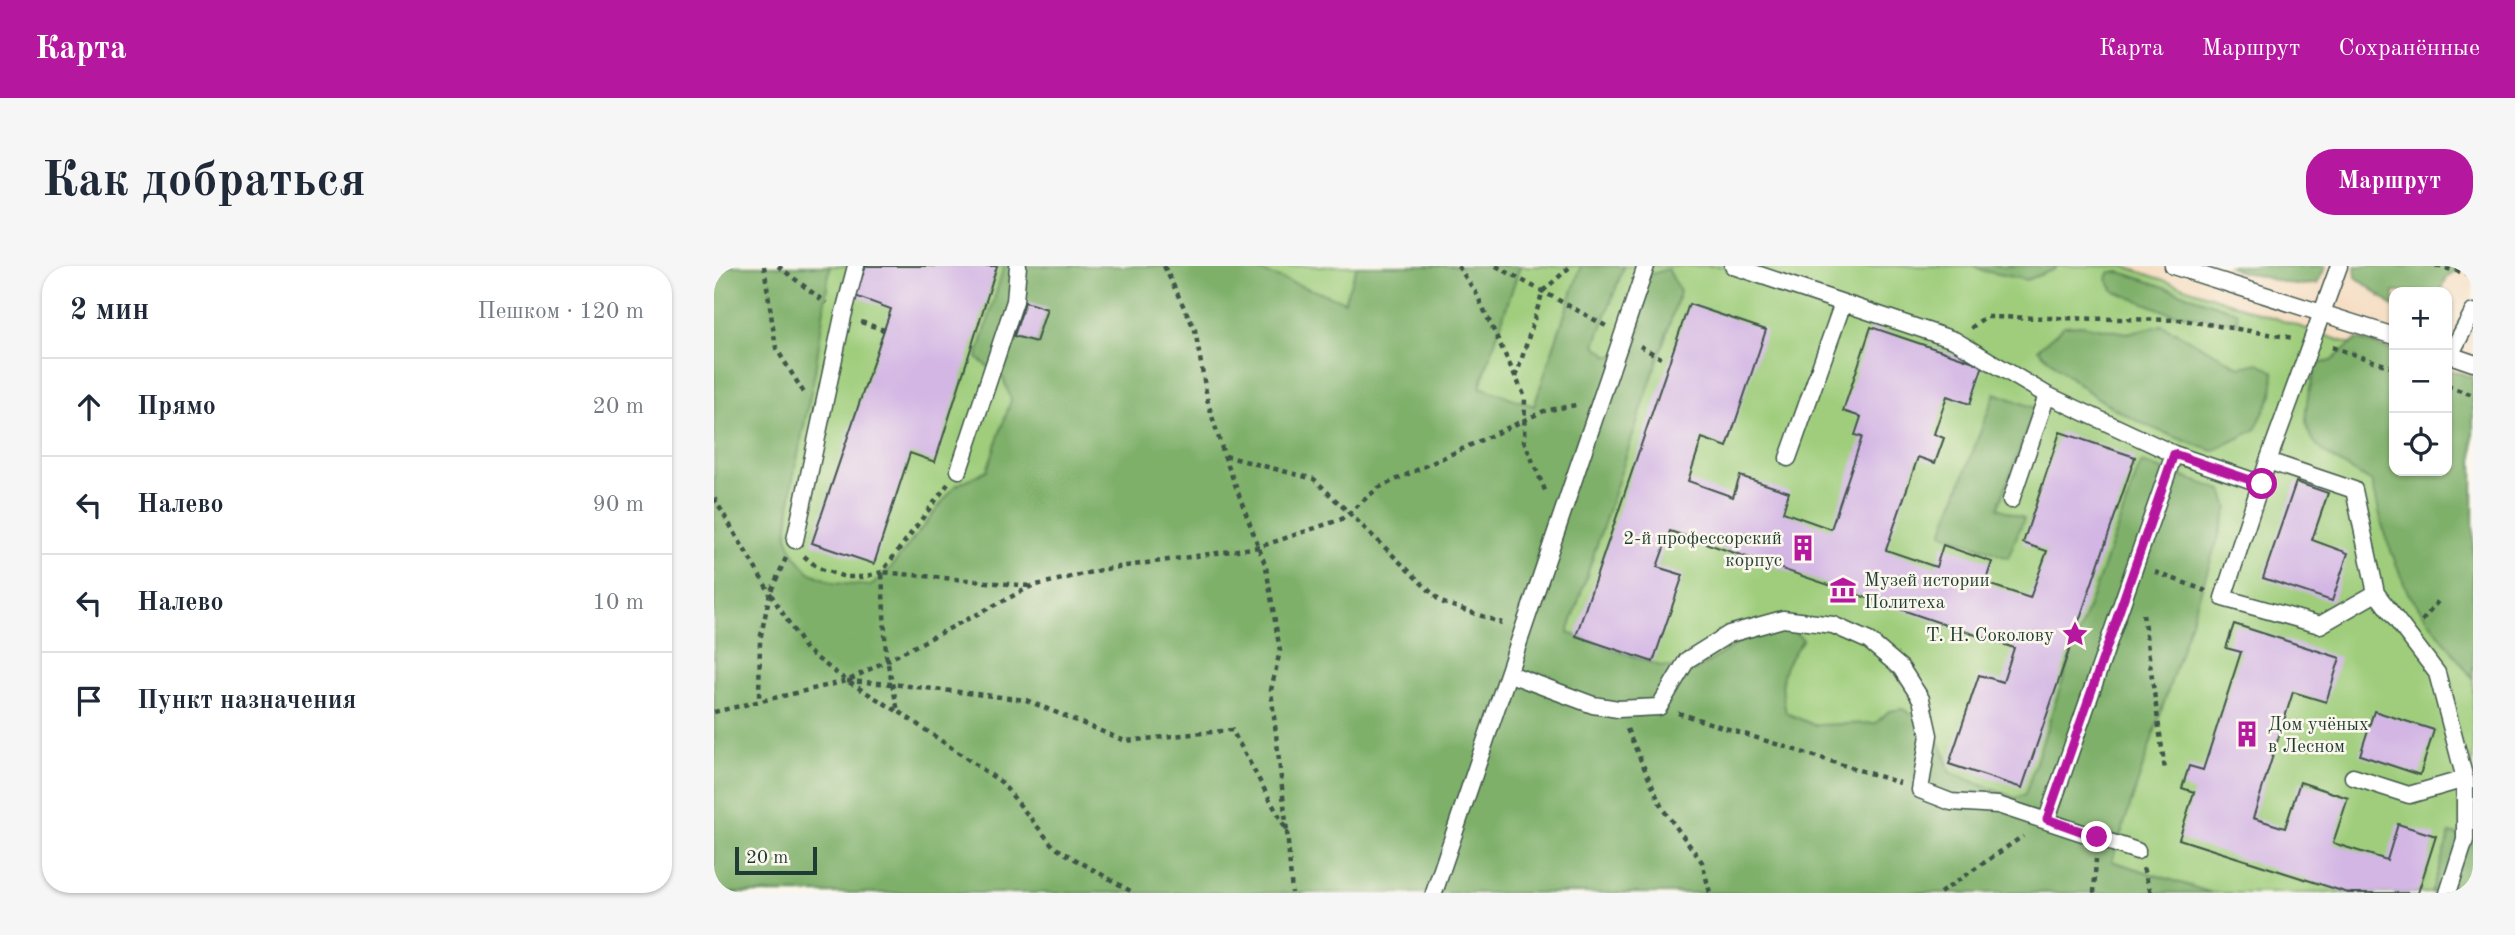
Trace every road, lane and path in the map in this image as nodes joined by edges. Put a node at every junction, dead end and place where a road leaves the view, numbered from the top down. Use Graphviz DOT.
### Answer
graph roads {
  1 [pos="720,266"];
  2 [pos="764,266"];
  3 [pos="779,266"];
  4 [pos="856,266"];
  5 [pos="1018,266"];
  6 [pos="1164,266"];
  7 [pos="1458,266"];
  8 [pos="1496,266"];
  9 [pos="1571,266"];
  10 [pos="1646,266"];
  11 [pos="1733,266"];
  12 [pos="2173,266"];
  13 [pos="2339,266"];
  14 [pos="2436,266"];
  15 [pos="2199,270"];
  16 [pos="714,274"];
  17 [pos="2473,275"];
  18 [pos="1543,291"];
  19 [pos="1843,303"];
  20 [pos="2324,312"];
  21 [pos="2473,312"];
  22 [pos="843,316"];
  23 [pos="2389,334"];
  24 [pos="1623,336"];
  25 [pos="1954,340"];
  26 [pos="2312,341"];
  27 [pos="2451,350"];
  28 [pos="2452,356"];
  29 [pos="1661,358"];
  30 [pos="2473,363"];
  31 [pos="2389,366"];
  32 [pos="1516,377"];
  33 [pos="2452,388"];
  34 [pos="2473,394"];
  35 [pos="2047,395"];
  36 [pos="1601,400"];
  37 [pos="821,419"];
  38 [pos="1525,420"];
  39 [pos="2174,454"];
  40 [pos="1224,456"];
  41 [pos="1788,458"];
  42 [pos="2268,461"];
  43 [pos="958,470"];
  44 [pos="2262,484"];
  45 [pos="714,498"];
  46 [pos="2011,500"];
  47 [pos="1349,513"];
  48 [pos="1559,525"];
  49 [pos="795,540"];
  50 [pos="1259,547"];
  51 [pos="2136,564"];
  52 [pos="882,572"];
  53 [pos="1032,586"];
  54 [pos="770,593"];
  55 [pos="2376,593"];
  56 [pos="2223,597"];
  57 [pos="2141,605"];
  58 [pos="1523,630"];
  59 [pos="887,660"];
  60 [pos="1510,674"];
  61 [pos="846,681"];
  62 [pos="892,684"];
  63 [pos="759,700"];
  64 [pos="1659,707"];
  65 [pos="1618,709"];
  66 [pos="898,711"];
  67 [pos="714,712"];
  68 [pos="2165,770"];
  69 [pos="2353,777"];
  70 [pos="2465,779"];
  71 [pos="1920,790"];
  72 [pos="2047,819"];
  73 [pos="1287,831"];
  74 [pos="2097,837"];
  75 [pos="2137,851"];
  76 [pos="1134,893"];
  77 [pos="1292,893"];
  78 [pos="1434,893"];
  79 [pos="1710,893"];
  80 [pos="1940,893"];
  81 [pos="2094,893"];
  82 [pos="2448,893"];
  1 -- 16 [label="path"];
  2 -- 37 [label="path"];
  3 -- 22 [label="path"];
  4 -- 22 [label="lane"];
  5 -- 43 [label="lane"];
  6 -- 40 [label="path"];
  7 -- 32 [label="path"];
  8 -- 18 [label="path"];
  9 -- 18 [label="path"];
  10 -- 24 [label="lane"];
  11 -- 19 [label="lane"];
  12 -- 15 [label="lane"];
  13 -- 20 [label="lane"];
  14 -- 17 [label="path"];
  15 -- 20 [label="lane"];
  18 -- 24 [label="path"];
  18 -- 32 [label="path"];
  19 -- 25 [label="lane"];
  19 -- 41 [label="lane"];
  20 -- 23 [label="lane"];
  20 -- 26 [label="lane"];
  21 -- 27 [label="lane"];
  22 -- 37 [label="lane"];
  24 -- 29 [label="path"];
  24 -- 36 [label="lane"];
  25 -- 26 [label="path"];
  25 -- 35 [label="lane"];
  26 -- 31 [label="path"];
  26 -- 42 [label="lane"];
  28 -- 30 [label="lane"];
  32 -- 38 [label="path"];
  33 -- 34 [label="path"];
  35 -- 39 [label="lane"];
  35 -- 46 [label="lane"];
  36 -- 38 [label="path"];
  36 -- 48 [label="lane"];
  37 -- 49 [label="lane"];
  38 -- 47 [label="path"];
  38 -- 48 [label="path"];
  39 -- 44 [label="lane"];
  39 -- 51 [label="lane"];
  40 -- 47 [label="path"];
  40 -- 50 [label="path"];
  42 -- 44 [label="lane"];
  42 -- 55 [label="lane"];
  43 -- 52 [label="path"];
  44 -- 56 [label="lane"];
  45 -- 54 [label="path"];
  47 -- 50 [label="path"];
  47 -- 58 [label="path"];
  48 -- 58 [label="lane"];
  49 -- 52 [label="path"];
  49 -- 54 [label="path"];
  50 -- 53 [label="path"];
  50 -- 73 [label="path"];
  51 -- 56 [label="path"];
  51 -- 72 [label="lane"];
  52 -- 53 [label="path"];
  52 -- 59 [label="path"];
  53 -- 59 [label="path"];
  54 -- 61 [label="path"];
  54 -- 63 [label="path"];
  55 -- 56 [label="lane"];
  55 -- 70 [label="lane"];
  57 -- 68 [label="path"];
  58 -- 60 [label="lane"];
  59 -- 61 [label="path"];
  59 -- 62 [label="path"];
  60 -- 65 [label="lane"];
  60 -- 78 [label="lane"];
  61 -- 62 [label="path"];
  61 -- 63 [label="path"];
  61 -- 66 [label="path"];
  62 -- 66 [label="path"];
  62 -- 73 [label="path"];
  63 -- 67 [label="path"];
  64 -- 65 [label="lane"];
  64 -- 71 [label="path"];
  64 -- 71 [label="lane"];
  65 -- 79 [label="path"];
  66 -- 76 [label="path"];
  69 -- 70 [label="lane"];
  70 -- 82 [label="lane"];
  71 -- 72 [label="lane"];
  72 -- 74 [label="lane"];
  72 -- 80 [label="path"];
  73 -- 77 [label="path"];
  74 -- 75 [label="lane"];
  74 -- 81 [label="path"];
}
